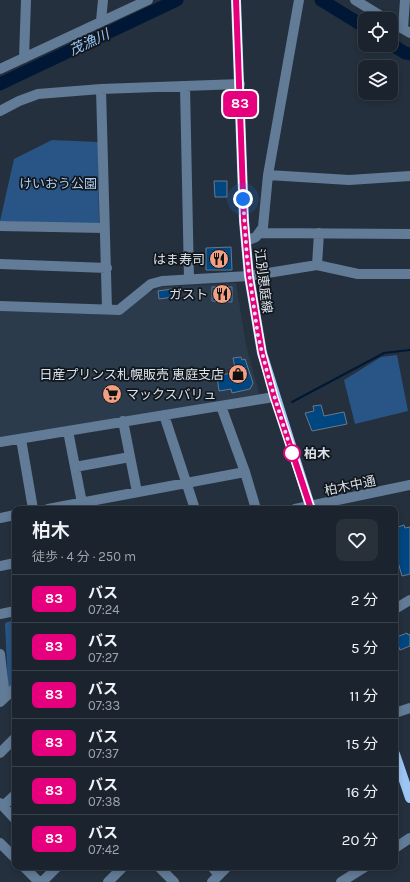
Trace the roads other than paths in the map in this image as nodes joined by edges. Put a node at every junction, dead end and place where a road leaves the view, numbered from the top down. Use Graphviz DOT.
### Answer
graph roads {
  1 [pos="26,0"];
  2 [pos="103,0"];
  3 [pos="148,0"];
  4 [pos="236,0"];
  5 [pos="299,0"];
  6 [pos="355,0"];
  7 [pos="405,0"];
  8 [pos="375,12"];
  9 [pos="101,21"];
  10 [pos="406,31"];
  11 [pos="24,58"];
  12 [pos="0,69"];
  13 [pos="240,84"];
  14 [pos="185,86"];
  15 [pos="101,89"];
  16 [pos="0,111"];
  17 [pos="268,175"];
  18 [pos="410,176"];
  19 [pos="0,226"];
  20 [pos="104,228"];
  21 [pos="260,233"];
  22 [pos="319,233"];
  23 [pos="410,234"];
  24 [pos="246,242"];
  25 [pos="0,264"];
  26 [pos="317,265"];
  27 [pos="107,268"];
  28 [pos="410,274"];
  29 [pos="249,276"];
  30 [pos="189,279"];
  31 [pos="0,306"];
  32 [pos="107,309"];
  33 [pos="274,397"];
  34 [pos="221,406"];
  35 [pos="164,416"];
  36 [pos="123,421"];
  37 [pos="68,431"];
  38 [pos="21,439"];
  39 [pos="0,442"];
  40 [pos="130,457"];
  41 [pos="75,467"];
  42 [pos="245,472"];
  43 [pos="188,483"];
  44 [pos="410,485"];
  45 [pos="137,492"];
  46 [pos="82,503"];
  47 [pos="32,506"];
  48 [pos="65,506"];
  49 [pos="194,506"];
  50 [pos="255,506"];
  51 [pos="309,506"];
  52 [pos="319,506"];
  53 [pos="12,516"];
  54 [pos="0,518"];
  55 [pos="12,564"];
  56 [pos="0,566"];
  57 [pos="410,600"];
  58 [pos="398,607"];
  59 [pos="12,612"];
  60 [pos="0,614"];
  61 [pos="0,654"];
  62 [pos="12,691"];
  63 [pos="3,700"];
  64 [pos="410,708"];
  65 [pos="398,712"];
  66 [pos="12,741"];
  67 [pos="0,753"];
  68 [pos="398,763"];
  69 [pos="12,797"];
  70 [pos="410,798"];
  71 [pos="2,805"];
  72 [pos="12,815"];
  73 [pos="410,838"];
  74 [pos="0,843"];
  75 [pos="398,846"];
  76 [pos="12,852"];
  77 [pos="27,870"];
  78 [pos="54,870"];
  79 [pos="120,870"];
  80 [pos="162,870"];
  81 [pos="224,870"];
  82 [pos="359,870"];
  83 [pos="215,878"];
  84 [pos="41,882"];
  85 [pos="108,882"];
  86 [pos="174,882"];
  87 [pos="341,882"];
  1 -- 11 [label="street"];
  2 -- 9 [label="street"];
  3 -- 9 [label="street"];
  4 -- 13 [label="main road, 江別恵庭線"];
  5 -- 17 [label="street"];
  6 -- 8 [label="street"];
  7 -- 10 [label="street"];
  9 -- 11 [label="street"];
  11 -- 12 [label="street"];
  13 -- 14 [label="street"];
  13 -- 24 [label="main road, 江別恵庭線"];
  14 -- 15 [label="street"];
  14 -- 30 [label="street"];
  15 -- 16 [label="street"];
  15 -- 20 [label="street"];
  17 -- 18 [label="street"];
  17 -- 21 [label="street"];
  19 -- 20 [label="street"];
  20 -- 27 [label="street"];
  21 -- 22 [label="street"];
  21 -- 24 [label="street"];
  22 -- 23 [label="street"];
  22 -- 26 [label="street"];
  24 -- 29 [label="main road, 江別恵庭線"];
  25 -- 27 [label="street"];
  26 -- 28 [label="street"];
  26 -- 29 [label="street"];
  27 -- 32 [label="street"];
  29 -- 30 [label="street"];
  29 -- 33 [label="main road, 江別恵庭線"];
  30 -- 32 [label="street"];
  31 -- 32 [label="street"];
  33 -- 34 [label="street"];
  33 -- 51 [label="main road, 江別恵庭線"];
  34 -- 35 [label="street"];
  34 -- 42 [label="street"];
  35 -- 36 [label="street"];
  35 -- 43 [label="street"];
  36 -- 37 [label="street"];
  36 -- 40 [label="street"];
  37 -- 38 [label="street"];
  37 -- 41 [label="street"];
  38 -- 39 [label="street"];
  38 -- 47 [label="street"];
  40 -- 41 [label="street"];
  40 -- 45 [label="street"];
  41 -- 46 [label="street"];
  42 -- 43 [label="street"];
  42 -- 50 [label="street"];
  43 -- 45 [label="street"];
  43 -- 49 [label="street"];
  44 -- 52 [label="street, 柏木中通"];
  45 -- 46 [label="street"];
  46 -- 48 [label="street"];
  53 -- 54 [label="street"];
  55 -- 56 [label="street"];
  57 -- 58 [label="street"];
  59 -- 60 [label="street"];
  61 -- 63 [label="street"];
  62 -- 63 [label="street"];
  64 -- 65 [label="street"];
  66 -- 67 [label="street"];
  68 -- 70 [label="main road"];
  69 -- 71 [label="street"];
  71 -- 72 [label="street"];
  73 -- 75 [label="street"];
  74 -- 76 [label="street"];
  77 -- 84 [label="street"];
  78 -- 84 [label="street"];
  79 -- 85 [label="street"];
  80 -- 86 [label="street"];
  81 -- 83 [label="street"];
  82 -- 87 [label="street"];
}
